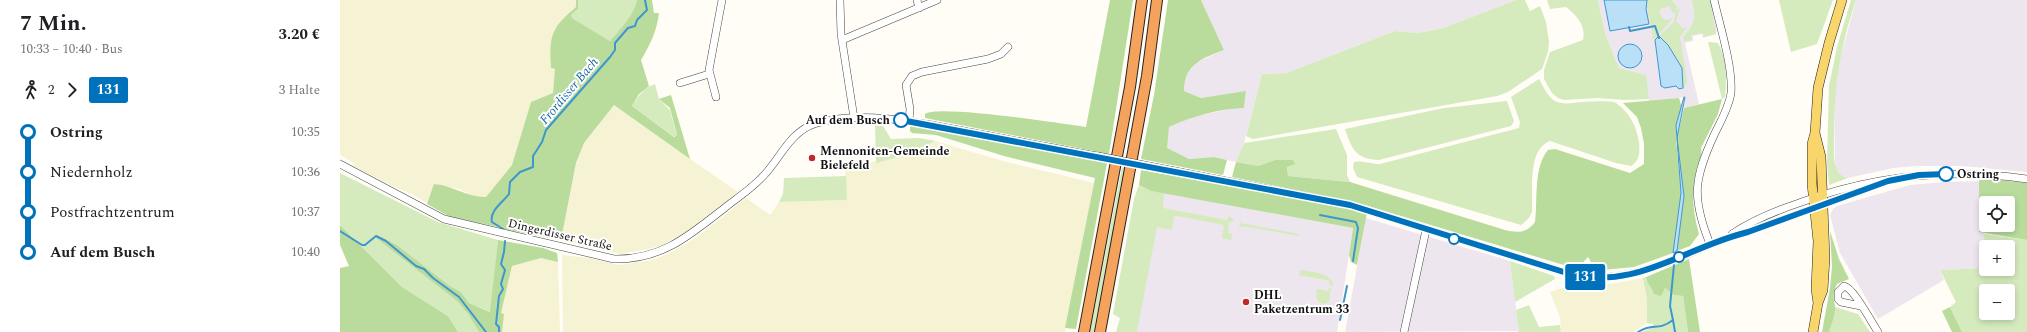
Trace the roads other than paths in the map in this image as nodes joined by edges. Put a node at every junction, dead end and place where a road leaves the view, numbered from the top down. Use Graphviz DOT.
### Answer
graph roads {
  1 [pos="722,0"];
  2 [pos="840,0"];
  3 [pos="917,0"];
  4 [pos="937,0"];
  5 [pos="1142,0"];
  6 [pos="1158,0"];
  7 [pos="1714,0"];
  8 [pos="1842,0"];
  9 [pos="919,8"];
  10 [pos="842,40"];
  11 [pos="1008,47"];
  12 [pos="709,74"];
  13 [pos="680,83"];
  14 [pos="716,97"];
  15 [pos="854,118"];
  16 [pos="909,121"];
  17 [pos="340,164"];
  18 [pos="2027,179"];
  19 [pos="1818,201"];
  20 [pos="1426,230"];
  21 [pos="1710,244"];
  22 [pos="1861,306"];
  23 [pos="1084,332"];
  24 [pos="1100,332"];
  25 [pos="1404,332"];
  26 [pos="1812,332"];
  27 [pos="1878,332"];
  1 -- 12 [label="street"];
  2 -- 10 [label="street"];
  3 -- 9 [label="street"];
  4 -- 9 [label="street"];
  5 -- 23 [label="highway"];
  6 -- 24 [label="highway"];
  7 -- 21 [label="street"];
  8 -- 19 [label="main road"];
  9 -- 10 [label="street"];
  10 -- 15 [label="street"];
  11 -- 16 [label="street"];
  12 -- 13 [label="street"];
  12 -- 14 [label="street"];
  15 -- 16 [label="street, Dingerdisser Straße"];
  15 -- 17 [label="street, Dingerdisser Straße"];
  16 -- 20 [label="street, Dingerdisser Straße, bridge"];
  18 -- 19 [label="street, Dingerdisser Straße"];
  19 -- 21 [label="street, Dingerdisser Straße"];
  19 -- 26 [label="main road"];
  20 -- 21 [label="street, Dingerdisser Straße"];
  20 -- 25 [label="street"];
  22 -- 27 [label="street"];
}
